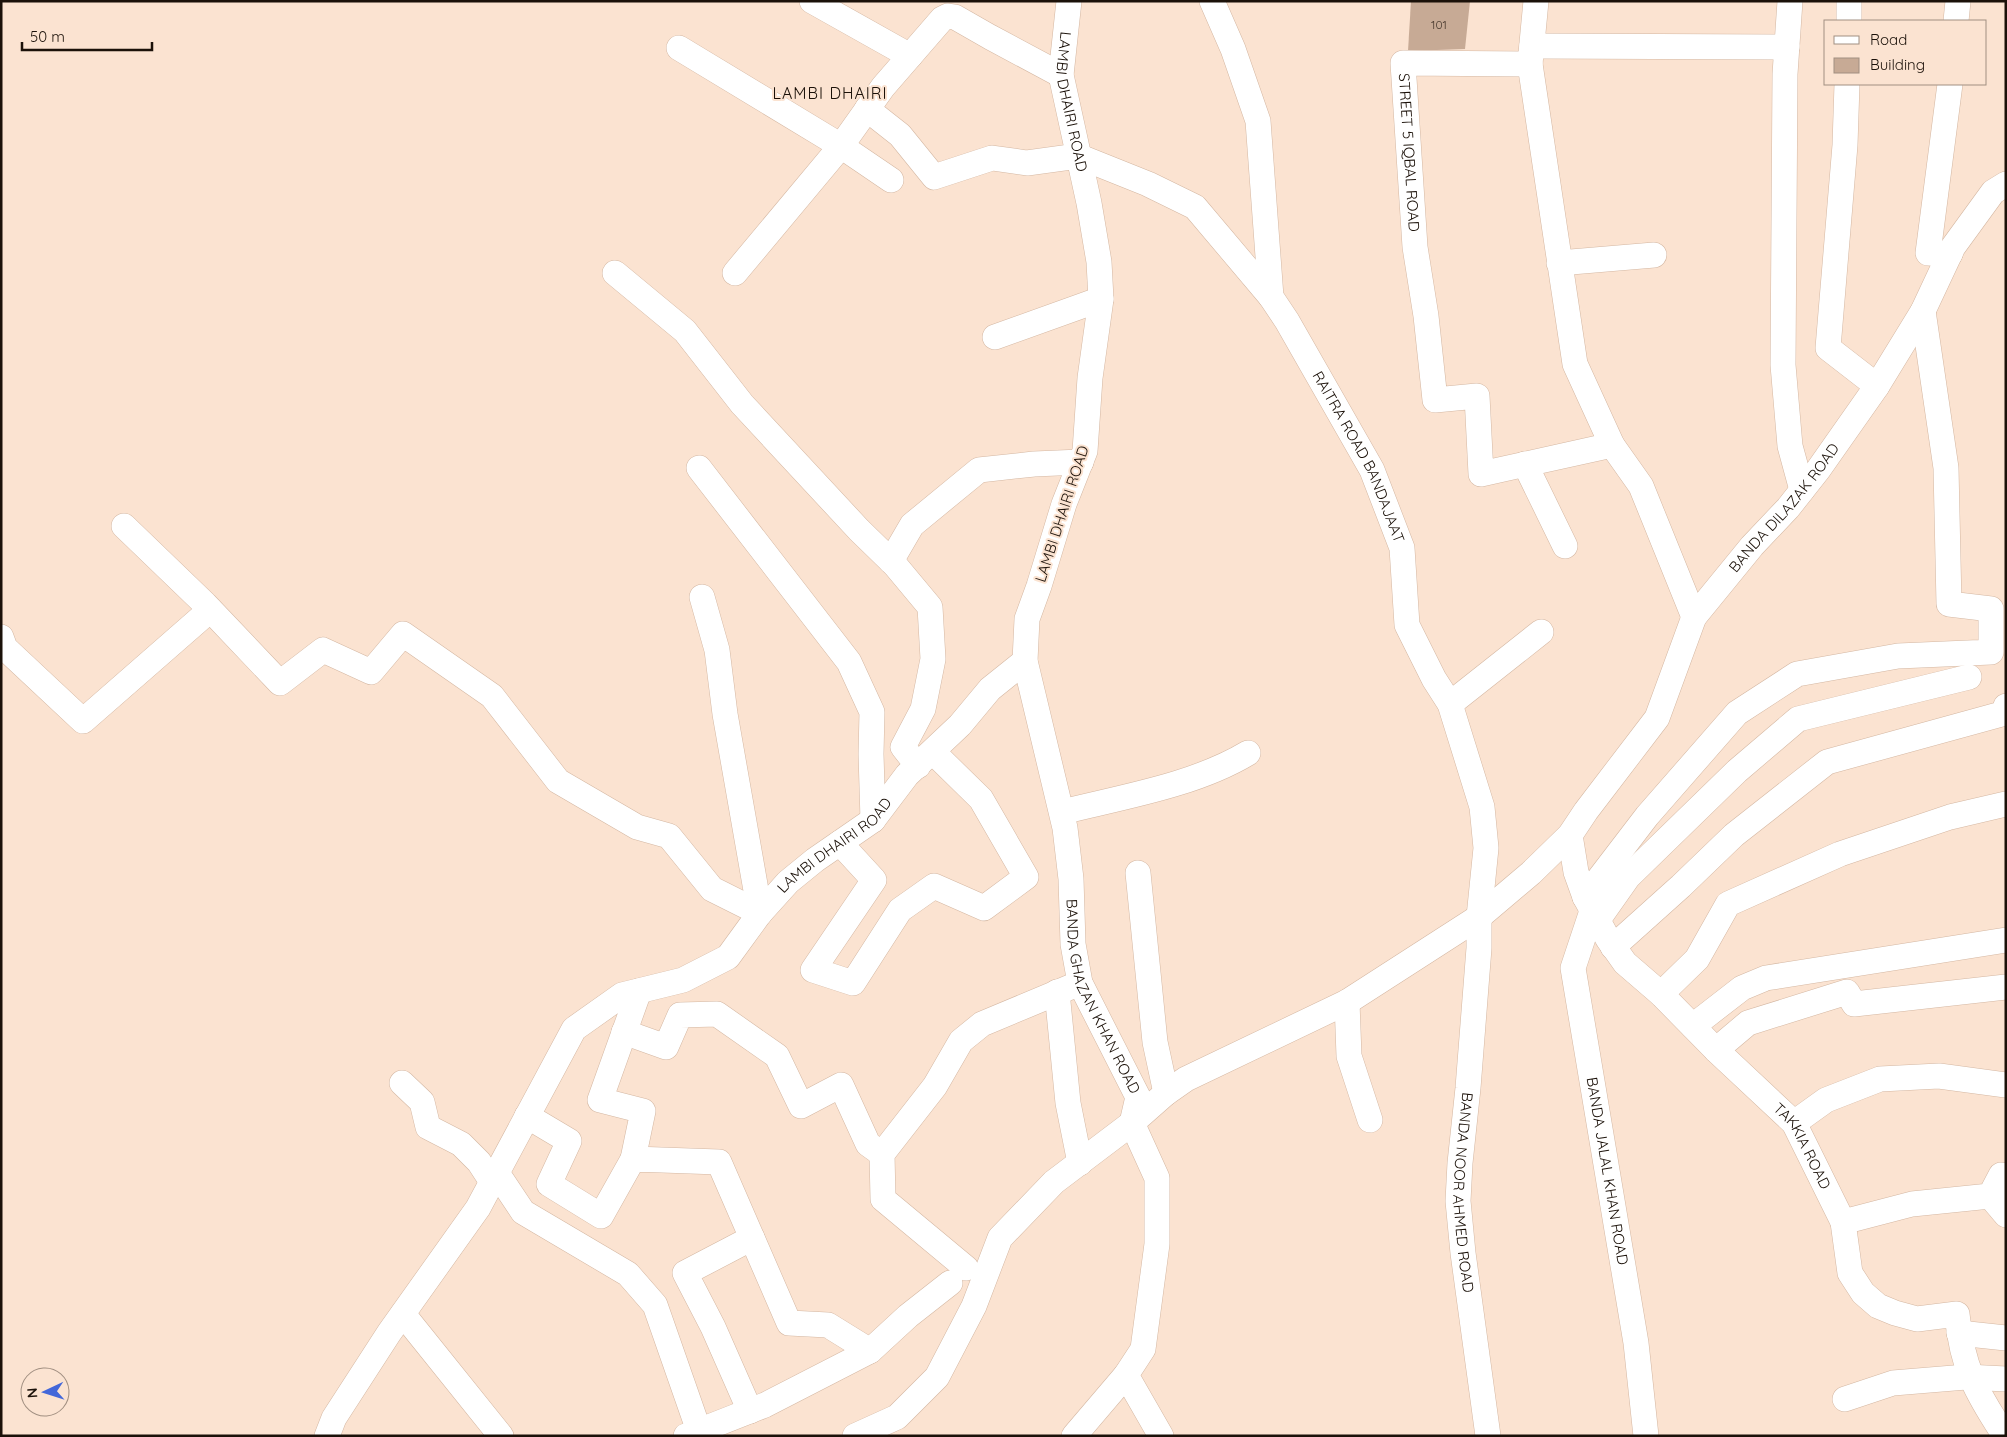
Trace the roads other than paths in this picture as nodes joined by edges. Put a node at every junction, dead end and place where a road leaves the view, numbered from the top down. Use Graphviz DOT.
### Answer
graph roads {
  1 [pos="812,1"];
  2 [pos="1069,1"];
  3 [pos="1212,1"];
  4 [pos="1536,1"];
  5 [pos="1790,1"];
  6 [pos="1849,1"];
  7 [pos="1958,1"];
  8 [pos="1849,20"];
  9 [pos="1956,20"];
  10 [pos="1787,47"];
  11 [pos="678,48"];
  12 [pos="1531,55"];
  13 [pos="910,56"];
  14 [pos="1061,74"];
  15 [pos="1847,85"];
  16 [pos="1950,85"];
  17 [pos="866,109"];
  18 [pos="841,146"];
  19 [pos="1078,156"];
  20 [pos="891,180"];
  21 [pos="2006,184"];
  22 [pos="1950,254"];
  23 [pos="1654,255"];
  24 [pos="1559,263"];
  25 [pos="615,273"];
  26 [pos="735,273"];
  27 [pos="1271,297"];
  28 [pos="1102,299"];
  29 [pos="1923,311"];
  30 [pos="995,337"];
  31 [pos="1877,386"];
  32 [pos="1612,445"];
  33 [pos="1081,462"];
  34 [pos="1525,464"];
  35 [pos="699,468"];
  36 [pos="1802,490"];
  37 [pos="124,526"];
  38 [pos="1565,546"];
  39 [pos="891,561"];
  40 [pos="702,597"];
  41 [pos="1998,602"];
  42 [pos="210,610"];
  43 [pos="1694,617"];
  44 [pos="1541,632"];
  45 [pos="1,637"];
  46 [pos="1025,661"];
  47 [pos="1969,677"];
  48 [pos="1450,704"];
  49 [pos="2006,706"];
  50 [pos="2006,713"];
  51 [pos="1248,753"];
  52 [pos="925,759"];
  53 [pos="2006,804"];
  54 [pos="1062,812"];
  55 [pos="873,820"];
  56 [pos="1570,835"];
  57 [pos="840,843"];
  58 [pos="1138,873"];
  59 [pos="1591,910"];
  60 [pos="760,913"];
  61 [pos="1479,917"];
  62 [pos="2006,940"];
  63 [pos="1613,947"];
  64 [pos="1080,983"];
  65 [pos="2006,987"];
  66 [pos="639,991"];
  67 [pos="1057,992"];
  68 [pos="1661,994"];
  69 [pos="1347,1002"];
  70 [pos="1693,1026"];
  71 [pos="624,1032"];
  72 [pos="1716,1050"];
  73 [pos="402,1083"];
  74 [pos="2006,1085"];
  75 [pos="1166,1093"];
  76 [pos="527,1116"];
  77 [pos="1370,1120"];
  78 [pos="1132,1123"];
  79 [pos="1794,1123"];
  80 [pos="882,1154"];
  81 [pos="633,1159"];
  82 [pos="1080,1162"];
  83 [pos="2006,1176"];
  84 [pos="495,1178"];
  85 [pos="1990,1196"];
  86 [pos="2006,1215"];
  87 [pos="1843,1222"];
  88 [pos="752,1238"];
  89 [pos="403,1314"];
  90 [pos="1959,1333"];
  91 [pos="2006,1338"];
  92 [pos="870,1351"];
  93 [pos="1126,1375"];
  94 [pos="1971,1378"];
  95 [pos="2006,1379"];
  96 [pos="1845,1399"];
  97 [pos="750,1411"];
  98 [pos="693,1433"];
  99 [pos="327,1436"];
  100 [pos="501,1436"];
  101 [pos="855,1436"];
  102 [pos="1074,1436"];
  103 [pos="1161,1436"];
  104 [pos="1488,1436"];
  105 [pos="1646,1436"];
  106 [pos="2005,1436"];
  1 -- 13 [label="street"];
  2 -- 14 [label="street, LAMBI DHAIRI ROAD"];
  3 -- 27 [label="street, RAITRA ROAD BANDAJAAT"];
  4 -- 12 [label="street"];
  5 -- 10 [label="street"];
  6 -- 8 [label="street"];
  7 -- 9 [label="street"];
  10 -- 12 [label="street"];
  10 -- 36 [label="street"];
  11 -- 18 [label="street"];
  12 -- 24 [label="street"];
  12 -- 34 [label="street, STREET 5 IQBAL ROAD"];
  13 -- 14 [label="street"];
  13 -- 17 [label="street"];
  14 -- 19 [label="street, LAMBI DHAIRI ROAD"];
  15 -- 31 [label="street"];
  16 -- 22 [label="street"];
  17 -- 18 [label="street"];
  17 -- 19 [label="street"];
  18 -- 20 [label="street"];
  18 -- 26 [label="street"];
  19 -- 27 [label="street"];
  19 -- 28 [label="street, LAMBI DHAIRI ROAD"];
  21 -- 22 [label="street, BANDA DILAZAK ROAD"];
  22 -- 29 [label="street, BANDA DILAZAK ROAD"];
  23 -- 24 [label="street"];
  24 -- 32 [label="street"];
  25 -- 39 [label="street"];
  27 -- 48 [label="street, RAITRA ROAD BANDAJAAT"];
  28 -- 30 [label="street"];
  28 -- 33 [label="street, LAMBI DHAIRI ROAD"];
  29 -- 31 [label="street, BANDA DILAZAK ROAD"];
  29 -- 41 [label="street"];
  31 -- 36 [label="street, BANDA DILAZAK ROAD"];
  32 -- 34 [label="street"];
  32 -- 43 [label="street"];
  33 -- 39 [label="street"];
  33 -- 46 [label="street, LAMBI DHAIRI ROAD"];
  34 -- 38 [label="street"];
  35 -- 55 [label="street"];
  36 -- 43 [label="street, BANDA DILAZAK ROAD"];
  37 -- 42 [label="street"];
  39 -- 52 [label="street"];
  40 -- 60 [label="street"];
  41 -- 59 [label="street"];
  42 -- 45 [label="street"];
  42 -- 60 [label="street"];
  43 -- 56 [label="street, BANDA DILAZAK ROAD"];
  44 -- 48 [label="street"];
  46 -- 52 [label="street, LAMBI DHAIRI ROAD"];
  46 -- 54 [label="street, BANDA GHAZAN KHAN ROAD"];
  47 -- 59 [label="street"];
  48 -- 61 [label="street, RAITRA ROAD BANDAJAAT"];
  49 -- 50 [label="street"];
  50 -- 63 [label="street"];
  51 -- 54 [label="street"];
  52 -- 55 [label="street, LAMBI DHAIRI ROAD"];
  52 -- 57 [label="street"];
  53 -- 68 [label="street"];
  54 -- 64 [label="street, BANDA GHAZAN KHAN ROAD"];
  55 -- 57 [label="street, LAMBI DHAIRI ROAD"];
  56 -- 59 [label="street, TAKKIA ROAD"];
  56 -- 61 [label="street, BANDA DILAZAK ROAD"];
  57 -- 60 [label="street, LAMBI DHAIRI ROAD"];
  58 -- 75 [label="street"];
  59 -- 63 [label="street, TAKKIA ROAD"];
  59 -- 105 [label="street, BANDA JALAL KHAN ROAD"];
  60 -- 66 [label="street, LAMBI DHAIRI ROAD"];
  61 -- 69 [label="street, BANDA DILAZAK ROAD"];
  61 -- 104 [label="street, BANDA NOOR AHMED ROAD"];
  62 -- 70 [label="street"];
  63 -- 68 [label="street, TAKKIA ROAD"];
  64 -- 67 [label="street"];
  64 -- 78 [label="street, BANDA GHAZAN KHAN ROAD"];
  65 -- 72 [label="street"];
  66 -- 71 [label="street"];
  66 -- 76 [label="street, LAMBI DHAIRI ROAD"];
  67 -- 80 [label="street"];
  67 -- 82 [label="street"];
  68 -- 70 [label="street, TAKKIA ROAD"];
  69 -- 75 [label="street, BANDA DILAZAK ROAD"];
  69 -- 77 [label="street"];
  70 -- 72 [label="street, TAKKIA ROAD"];
  71 -- 80 [label="street"];
  71 -- 81 [label="street"];
  72 -- 79 [label="street, TAKKIA ROAD"];
  73 -- 84 [label="street"];
  74 -- 79 [label="street"];
  75 -- 78 [label="street, BANDA DILAZAK ROAD"];
  76 -- 81 [label="street"];
  76 -- 84 [label="street, LAMBI DHAIRI ROAD"];
  78 -- 82 [label="street, BANDA DILAZAK ROAD"];
  78 -- 93 [label="street"];
  79 -- 87 [label="street, TAKKIA ROAD"];
  80 -- 92 [label="street"];
  81 -- 88 [label="street"];
  82 -- 101 [label="street, BANDA DILAZAK ROAD"];
  83 -- 85 [label="street"];
  84 -- 89 [label="street, LAMBI DHAIRI ROAD"];
  84 -- 98 [label="street"];
  85 -- 86 [label="street"];
  85 -- 87 [label="street"];
  87 -- 90 [label="street, TAKKIA ROAD"];
  88 -- 92 [label="street"];
  88 -- 97 [label="street"];
  89 -- 99 [label="street, LAMBI DHAIRI ROAD"];
  89 -- 100 [label="street"];
  90 -- 91 [label="street"];
  90 -- 94 [label="street, TAKKIA ROAD"];
  92 -- 97 [label="street"];
  93 -- 102 [label="street"];
  93 -- 103 [label="street"];
  94 -- 95 [label="street"];
  94 -- 96 [label="street"];
  94 -- 106 [label="street, TAKKIA ROAD"];
  97 -- 98 [label="street"];
}
